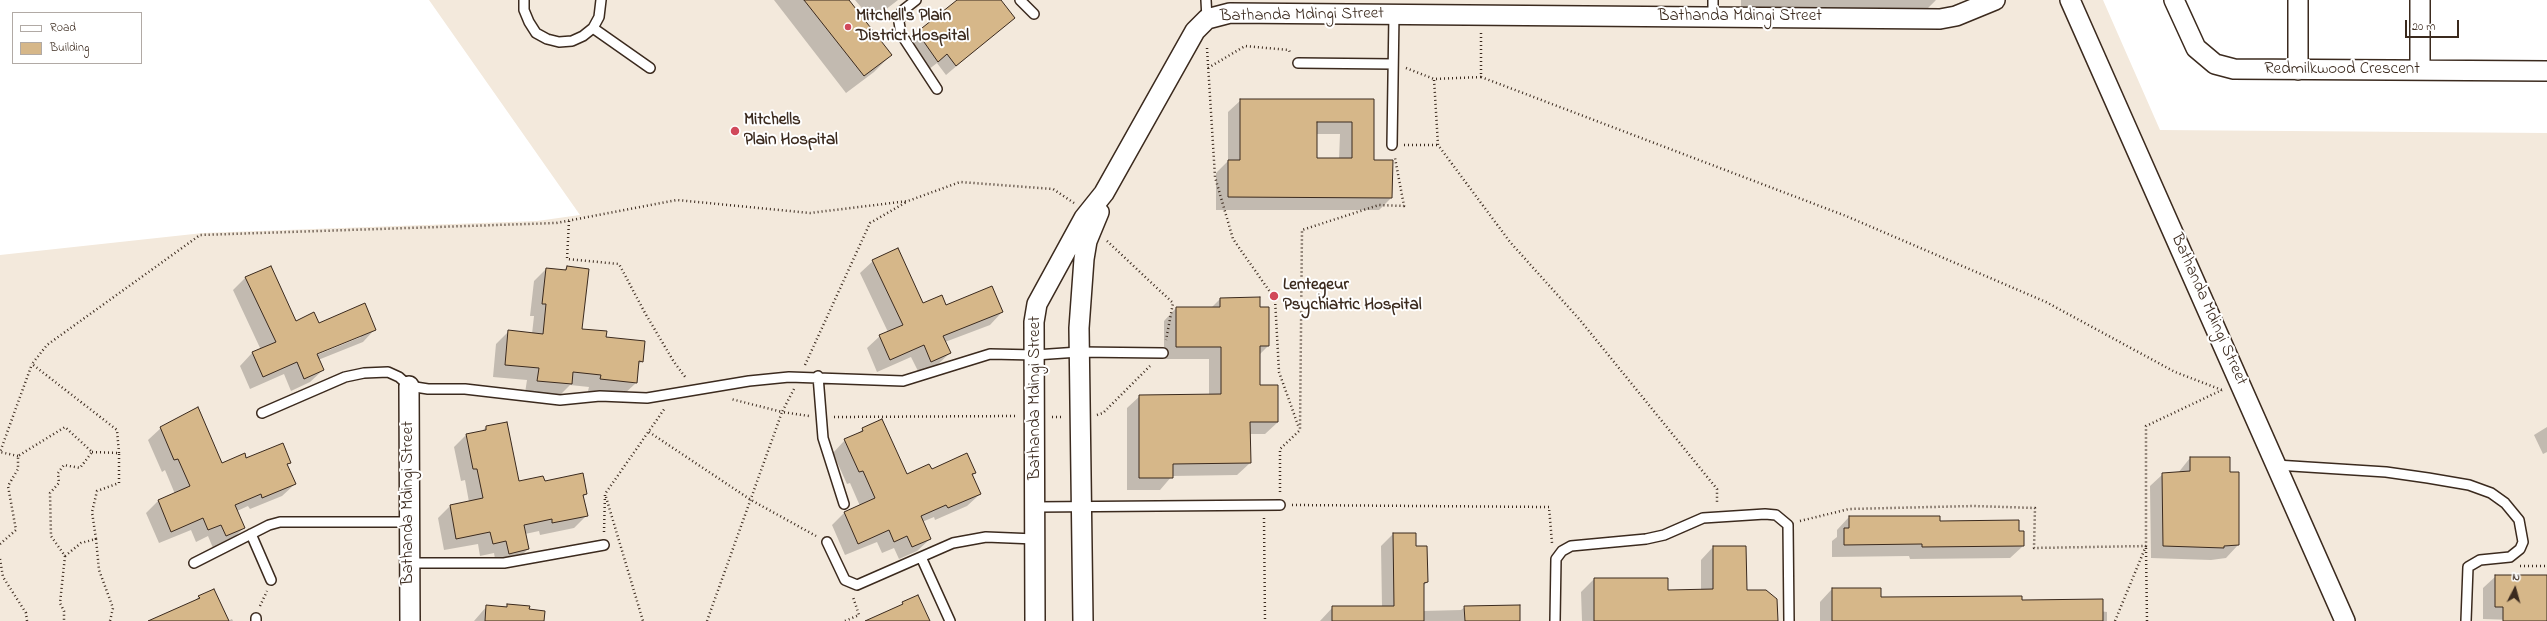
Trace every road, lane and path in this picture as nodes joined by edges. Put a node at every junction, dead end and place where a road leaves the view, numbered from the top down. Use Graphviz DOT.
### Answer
graph roads {
  1 [pos="524,0"];
  2 [pos="601,0"];
  3 [pos="916,0"];
  4 [pos="1020,0"];
  5 [pos="1206,0"];
  6 [pos="1995,0"];
  7 [pos="2070,0"];
  8 [pos="2174,0"];
  9 [pos="2298,0"];
  10 [pos="2420,0"];
  11 [pos="1481,7"];
  12 [pos="1713,8"];
  13 [pos="1034,14"];
  14 [pos="1394,14"];
  15 [pos="1207,20"];
  16 [pos="593,28"];
  17 [pos="1298,63"];
  18 [pos="1393,64"];
  19 [pos="650,68"];
  20 [pos="1208,68"];
  21 [pos="2298,70"];
  22 [pos="2420,70"];
  23 [pos="2547,71"];
  24 [pos="1481,77"];
  25 [pos="1434,79"];
  26 [pos="937,89"];
  27 [pos="1392,145"];
  28 [pos="1438,145"];
  29 [pos="908,200"];
  30 [pos="1098,200"];
  31 [pos="569,221"];
  32 [pos="1106,239"];
  33 [pos="1080,352"];
  34 [pos="1163,353"];
  35 [pos="1035,355"];
  36 [pos="32,364"];
  37 [pos="800,376"];
  38 [pos="818,376"];
  39 [pos="2240,384"];
  40 [pos="409,386"];
  41 [pos="695,389"];
  42 [pos="2222,390"];
  43 [pos="724,397"];
  44 [pos="668,404"];
  45 [pos="782,412"];
  46 [pos="262,413"];
  47 [pos="1036,416"];
  48 [pos="821,417"];
  49 [pos="1080,418"];
  50 [pos="1300,430"];
  51 [pos="649,432"];
  52 [pos="92,452"];
  53 [pos="119,453"];
  54 [pos="18,456"];
  55 [pos="2276,465"];
  56 [pos="605,494"];
  57 [pos="751,500"];
  58 [pos="844,504"];
  59 [pos="1280,505"];
  60 [pos="1082,506"];
  61 [pos="1036,507"];
  62 [pos="1718,517"];
  63 [pos="410,522"];
  64 [pos="1788,524"];
  65 [pos="251,534"];
  66 [pos="96,539"];
  67 [pos="1035,539"];
  68 [pos="827,542"];
  69 [pos="0,544"];
  70 [pos="604,545"];
  71 [pos="2146,546"];
  72 [pos="64,556"];
  73 [pos="921,557"];
  74 [pos="2510,557"];
  75 [pos="0,559"];
  76 [pos="410,563"];
  77 [pos="194,564"];
  78 [pos="2547,566"];
  79 [pos="1555,568"];
  80 [pos="271,580"];
  81 [pos="848,583"];
  82 [pos="256,620"];
  83 [pos="26,621"];
  84 [pos="64,621"];
  85 [pos="110,621"];
  86 [pos="410,621"];
  87 [pos="643,621"];
  88 [pos="708,621"];
  89 [pos="845,621"];
  90 [pos="950,621"];
  91 [pos="1035,621"];
  92 [pos="1084,621"];
  93 [pos="1265,621"];
  94 [pos="1555,621"];
  95 [pos="1789,621"];
  96 [pos="2115,621"];
  97 [pos="2147,621"];
  98 [pos="2345,621"];
  99 [pos="2466,621"];
  1 -- 16 [label="lane"];
  2 -- 16 [label="lane"];
  3 -- 26 [label="lane"];
  4 -- 13 [label="lane"];
  5 -- 15 [label="lane"];
  6 -- 12 [label="street, Bathanda Mdingi Street"];
  7 -- 39 [label="street, Bathanda Mdingi Street"];
  8 -- 21 [label="street, Redmilkwood Crescent"];
  9 -- 21 [label="street"];
  10 -- 22 [label="street"];
  11 -- 12 [label="street, Bathanda Mdingi Street"];
  11 -- 14 [label="street, Bathanda Mdingi Street"];
  11 -- 24 [label="path"];
  14 -- 15 [label="street, Bathanda Mdingi Street"];
  14 -- 18 [label="lane"];
  15 -- 20 [label="path"];
  15 -- 30 [label="street, Bathanda Mdingi Street"];
  16 -- 19 [label="lane"];
  17 -- 18 [label="lane"];
  17 -- 20 [label="path"];
  18 -- 25 [label="path"];
  18 -- 27 [label="lane"];
  20 -- 50 [label="path"];
  21 -- 22 [label="street, Redmilkwood Crescent"];
  22 -- 23 [label="street, Redmilkwood Crescent"];
  24 -- 25 [label="path"];
  24 -- 42 [label="path"];
  25 -- 28 [label="path"];
  27 -- 28 [label="path"];
  27 -- 50 [label="path"];
  28 -- 62 [label="path"];
  29 -- 30 [label="path"];
  29 -- 31 [label="path"];
  29 -- 37 [label="path"];
  30 -- 33 [label="street, Bathanda Mdingi Street"];
  30 -- 35 [label="street, Bathanda Mdingi Street"];
  31 -- 36 [label="path"];
  31 -- 41 [label="path"];
  32 -- 34 [label="path"];
  33 -- 34 [label="lane"];
  33 -- 35 [label="lane"];
  33 -- 49 [label="street, Bathanda Mdingi Street"];
  34 -- 49 [label="path"];
  35 -- 38 [label="lane"];
  35 -- 47 [label="street, Bathanda Mdingi Street"];
  36 -- 53 [label="path"];
  36 -- 54 [label="path"];
  37 -- 38 [label="lane"];
  37 -- 41 [label="lane"];
  37 -- 45 [label="path"];
  38 -- 48 [label="lane"];
  39 -- 42 [label="path"];
  39 -- 55 [label="street, Bathanda Mdingi Street"];
  40 -- 41 [label="lane"];
  40 -- 46 [label="lane"];
  40 -- 63 [label="street, Bathanda Mdingi Street"];
  42 -- 71 [label="path"];
  43 -- 45 [label="path"];
  44 -- 51 [label="path"];
  45 -- 48 [label="path"];
  45 -- 57 [label="path"];
  47 -- 48 [label="path"];
  47 -- 49 [label="path"];
  47 -- 61 [label="street, Bathanda Mdingi Street"];
  48 -- 58 [label="lane"];
  49 -- 60 [label="street, Bathanda Mdingi Street"];
  50 -- 59 [label="path"];
  51 -- 56 [label="path"];
  51 -- 57 [label="path"];
  52 -- 53 [label="path"];
  52 -- 54 [label="path"];
  52 -- 72 [label="path"];
  53 -- 66 [label="path"];
  54 -- 69 [label="path"];
  55 -- 74 [label="lane"];
  55 -- 98 [label="street, Bathanda Mdingi Street"];
  56 -- 70 [label="path"];
  56 -- 87 [label="path"];
  57 -- 68 [label="path"];
  57 -- 88 [label="path"];
  59 -- 60 [label="lane"];
  59 -- 79 [label="path"];
  59 -- 93 [label="path"];
  60 -- 61 [label="lane"];
  60 -- 92 [label="street, Bathanda Mdingi Street"];
  61 -- 67 [label="street, Bathanda Mdingi Street"];
  62 -- 64 [label="lane"];
  62 -- 79 [label="lane"];
  63 -- 65 [label="lane"];
  63 -- 76 [label="street, Bathanda Mdingi Street"];
  64 -- 71 [label="path"];
  64 -- 95 [label="lane"];
  65 -- 77 [label="lane"];
  65 -- 80 [label="lane"];
  66 -- 72 [label="path"];
  66 -- 85 [label="path"];
  67 -- 73 [label="lane"];
  67 -- 91 [label="street, Bathanda Mdingi Street"];
  68 -- 81 [label="lane"];
  70 -- 76 [label="lane"];
  71 -- 96 [label="path"];
  71 -- 97 [label="path"];
  72 -- 84 [label="path"];
  73 -- 81 [label="lane"];
  73 -- 90 [label="lane"];
  74 -- 78 [label="path"];
  74 -- 99 [label="lane"];
  75 -- 83 [label="path"];
  76 -- 86 [label="street, Bathanda Mdingi Street"];
  79 -- 94 [label="lane"];
  80 -- 82 [label="path"];
  81 -- 89 [label="path"];
}
